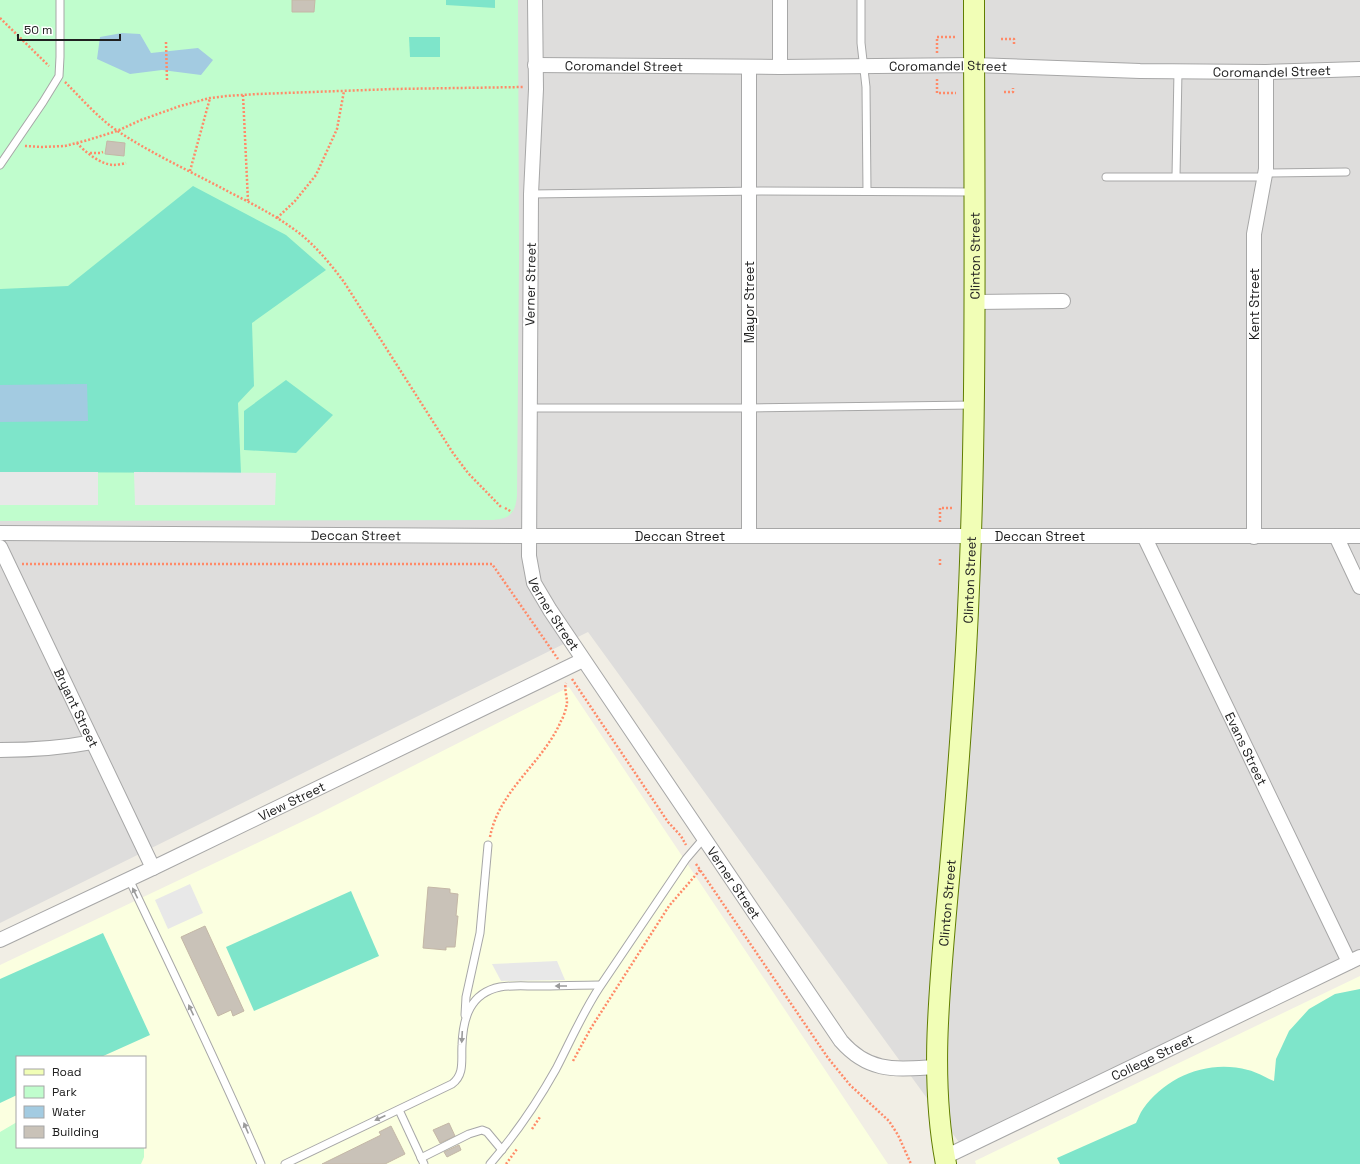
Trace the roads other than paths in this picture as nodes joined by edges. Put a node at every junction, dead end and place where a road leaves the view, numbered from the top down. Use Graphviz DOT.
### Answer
graph roads {
  1 [pos="60,0"];
  2 [pos="535,0"];
  3 [pos="780,0"];
  4 [pos="861,0"];
  5 [pos="974,0"];
  6 [pos="535,65"];
  7 [pos="974,65"];
  8 [pos="863,66"];
  9 [pos="749,67"];
  10 [pos="780,67"];
  11 [pos="1360,69"];
  12 [pos="1178,72"];
  13 [pos="1266,72"];
  14 [pos="0,165"];
  15 [pos="1346,172"];
  16 [pos="1265,175"];
  17 [pos="1176,176"];
  18 [pos="1106,177"];
  19 [pos="749,191"];
  20 [pos="867,191"];
  21 [pos="974,192"];
  22 [pos="531,194"];
  23 [pos="1064,301"];
  24 [pos="975,302"];
  25 [pos="974,405"];
  26 [pos="529,408"];
  27 [pos="748,408"];
  28 [pos="0,533"];
  29 [pos="530,536"];
  30 [pos="749,536"];
  31 [pos="972,536"];
  32 [pos="1144,536"];
  33 [pos="1336,536"];
  34 [pos="1360,536"];
  35 [pos="1254,537"];
  36 [pos="0,547"];
  37 [pos="1360,587"];
  38 [pos="584,660"];
  39 [pos="93,742"];
  40 [pos="0,750"];
  41 [pos="704,838"];
  42 [pos="488,845"];
  43 [pos="153,868"];
  44 [pos="129,880"];
  45 [pos="0,940"];
  46 [pos="1355,959"];
  47 [pos="600,985"];
  48 [pos="464,1023"];
  49 [pos="938,1067"];
  50 [pos="399,1110"];
  51 [pos="502,1150"];
  52 [pos="422,1161"];
  53 [pos="946,1161"];
  54 [pos="261,1164"];
  55 [pos="285,1164"];
  56 [pos="490,1164"];
  1 -- 14 [label="lane"];
  2 -- 6 [label="street, Verner Street"];
  3 -- 10 [label="street"];
  4 -- 8 [label="lane"];
  5 -- 7 [label="street, Clinton Street"];
  6 -- 9 [label="street, Coromandel Street"];
  6 -- 22 [label="street, Verner Street"];
  7 -- 8 [label="street, Coromandel Street"];
  7 -- 12 [label="street, Coromandel Street"];
  7 -- 21 [label="street, Clinton Street"];
  8 -- 10 [label="street, Coromandel Street"];
  8 -- 20 [label="lane"];
  9 -- 10 [label="street, Coromandel Street"];
  9 -- 19 [label="street, Mayor Street"];
  11 -- 13 [label="street, Coromandel Street"];
  12 -- 13 [label="street, Coromandel Street"];
  12 -- 17 [label="lane"];
  13 -- 16 [label="street, Kent Street"];
  15 -- 16 [label="lane"];
  16 -- 17 [label="lane"];
  16 -- 35 [label="street, Kent Street"];
  17 -- 18 [label="lane"];
  19 -- 20 [label="lane"];
  19 -- 22 [label="lane"];
  19 -- 27 [label="street, Mayor Street"];
  20 -- 21 [label="lane"];
  21 -- 24 [label="street, Clinton Street"];
  22 -- 26 [label="street, Verner Street"];
  23 -- 24 [label="street"];
  24 -- 25 [label="street, Clinton Street"];
  25 -- 27 [label="lane"];
  25 -- 31 [label="street, Clinton Street"];
  26 -- 27 [label="lane"];
  26 -- 29 [label="street, Verner Street"];
  27 -- 30 [label="street, Mayor Street"];
  28 -- 29 [label="street, Deccan Street"];
  29 -- 30 [label="street, Deccan Street"];
  29 -- 38 [label="street, Verner Street"];
  30 -- 31 [label="street, Deccan Street"];
  31 -- 32 [label="street, Deccan Street"];
  31 -- 49 [label="street, Clinton Street"];
  32 -- 35 [label="street, Deccan Street"];
  32 -- 46 [label="street, Evans Street"];
  33 -- 34 [label="street, Deccan Street"];
  33 -- 35 [label="street, Deccan Street"];
  33 -- 37 [label="street"];
  36 -- 39 [label="street, Bryant Street"];
  38 -- 41 [label="street, Verner Street"];
  38 -- 43 [label="street, View Street"];
  39 -- 40 [label="street"];
  39 -- 43 [label="street, Bryant Street"];
  41 -- 47 [label="lane"];
  41 -- 49 [label="street, Verner Street"];
  42 -- 48 [label="lane"];
  43 -- 44 [label="street, View Street"];
  44 -- 45 [label="street, View Street"];
  54 -- 44 [label="lane, one-way"];
  46 -- 53 [label="street, College Street"];
  47 -- 48 [label="lane, one-way"];
  47 -- 51 [label="lane"];
  48 -- 50 [label="lane, one-way"];
  49 -- 53 [label="street, Clinton Street"];
  50 -- 52 [label="lane"];
  50 -- 55 [label="lane, one-way"];
  51 -- 52 [label="lane"];
  51 -- 56 [label="lane"];
}
